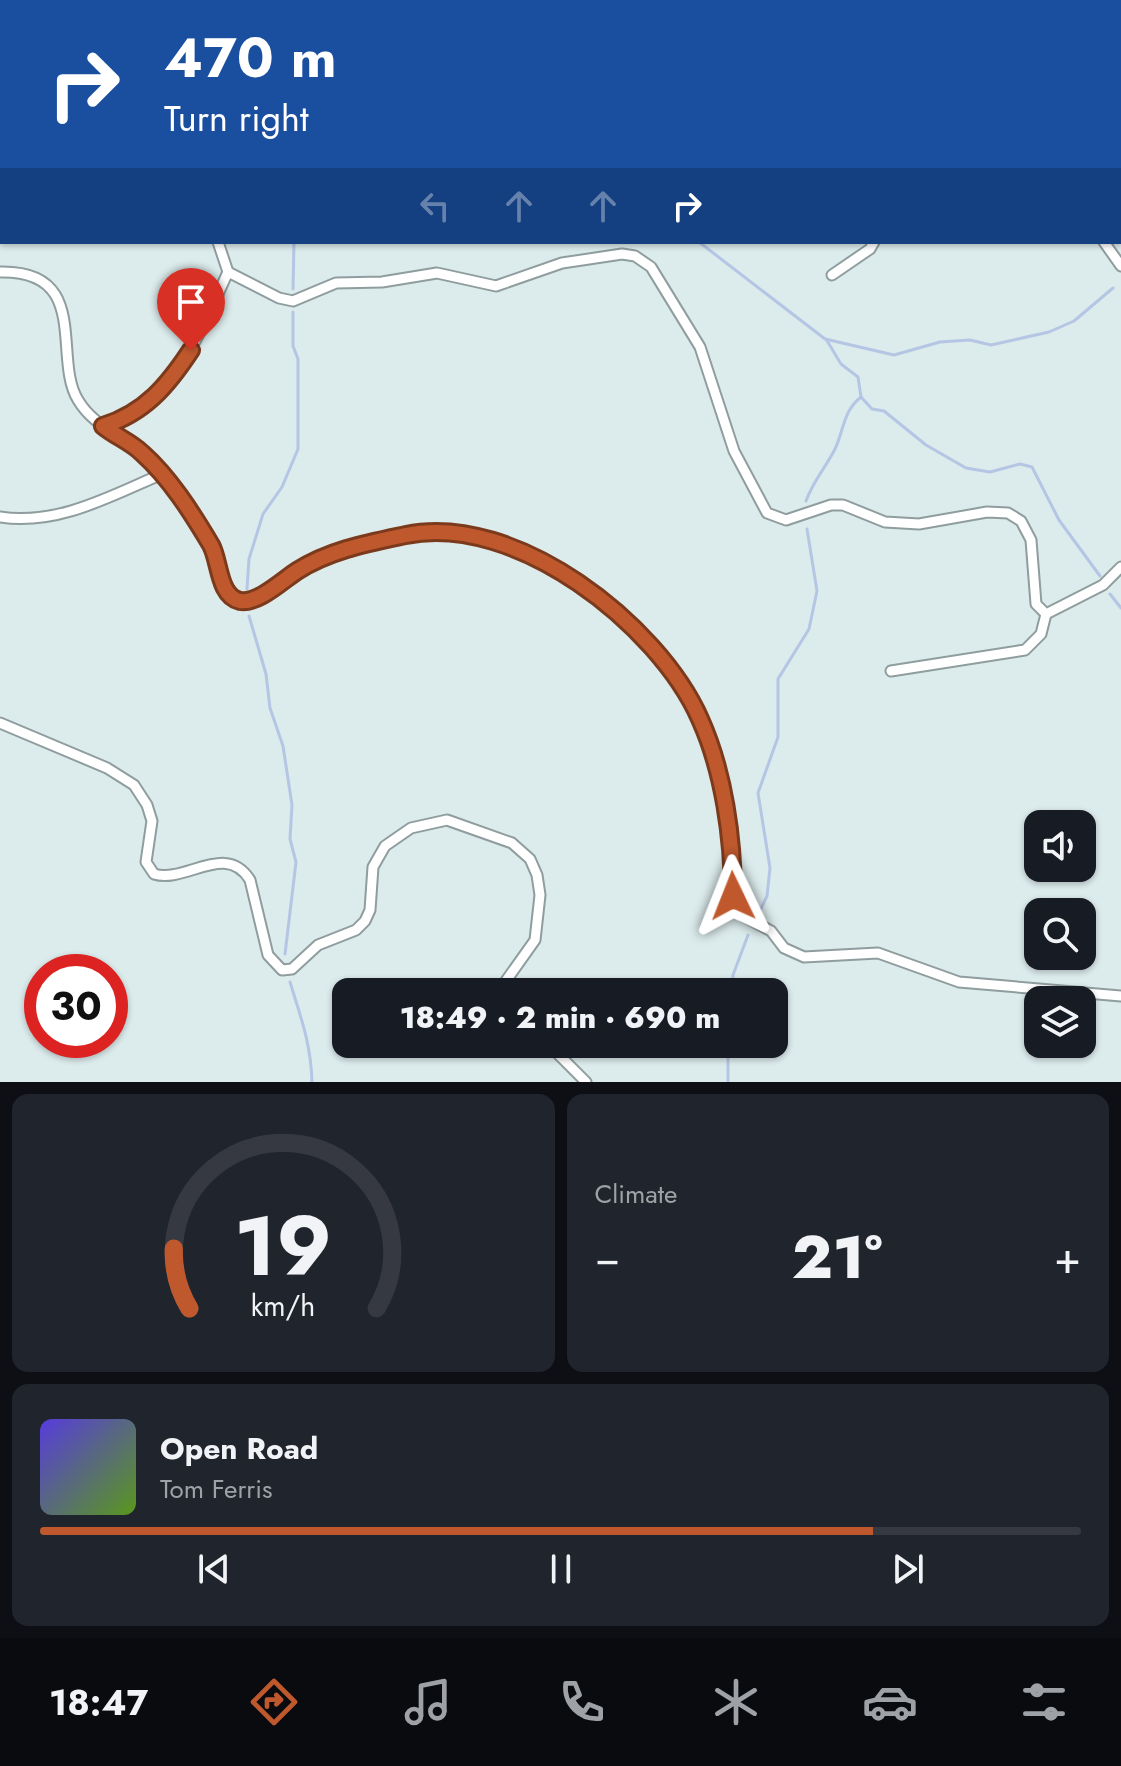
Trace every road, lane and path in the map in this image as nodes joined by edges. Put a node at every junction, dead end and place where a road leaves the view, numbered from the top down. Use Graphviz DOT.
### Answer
graph roads {
  1 [pos="219,244"];
  2 [pos="873,244"];
  3 [pos="1105,244"];
  4 [pos="1121,266"];
  5 [pos="0,272"];
  6 [pos="228,272"];
  7 [pos="832,275"];
  8 [pos="103,426"];
  9 [pos="162,474"];
  10 [pos="0,517"];
  11 [pos="1121,567"];
  12 [pos="1046,614"];
  13 [pos="891,671"];
  14 [pos="0,723"];
  15 [pos="509,978"];
  16 [pos="1121,996"];
  17 [pos="562,1058"];
  18 [pos="586,1082"];
  1 -- 6 [label="street"];
  2 -- 7 [label="street"];
  3 -- 4 [label="street"];
  5 -- 8 [label="street"];
  6 -- 8 [label="street"];
  6 -- 12 [label="street"];
  8 -- 9 [label="street"];
  9 -- 10 [label="street"];
  9 -- 16 [label="street"];
  11 -- 12 [label="street"];
  12 -- 13 [label="street"];
  14 -- 15 [label="street"];
  17 -- 18 [label="street"];
}
